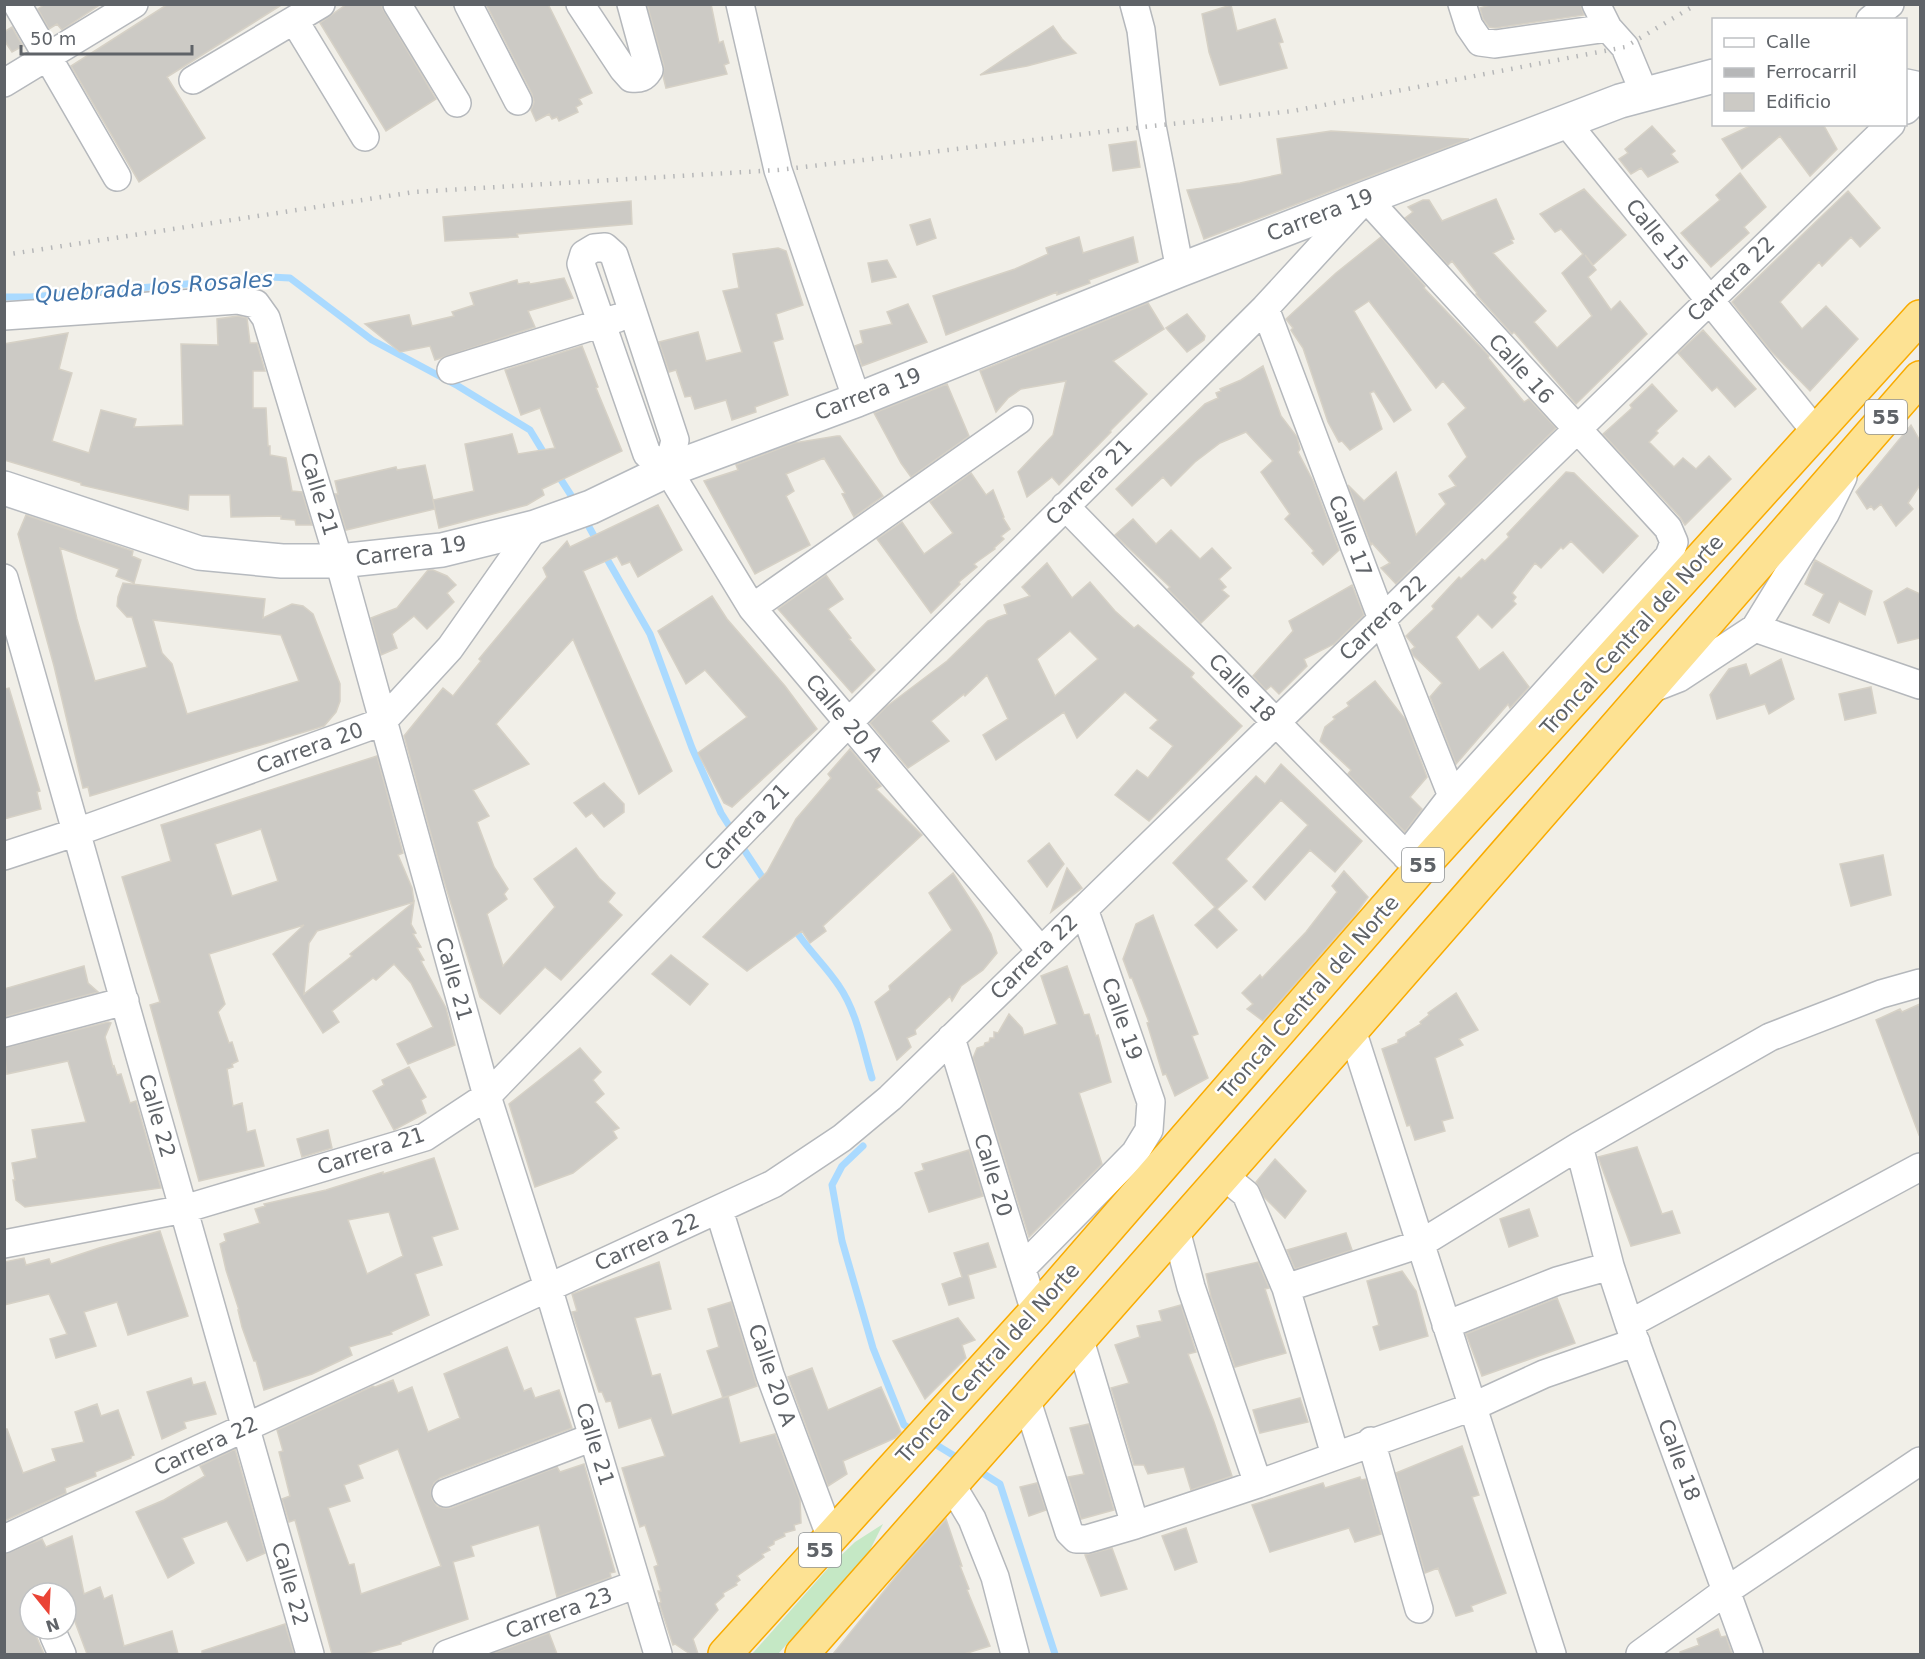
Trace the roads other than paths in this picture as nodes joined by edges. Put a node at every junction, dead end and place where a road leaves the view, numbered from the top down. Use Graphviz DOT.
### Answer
graph roads {
  1 [pos="17,4"];
  2 [pos="134,4"];
  3 [pos="321,4"];
  4 [pos="397,4"];
  5 [pos="468,4"];
  6 [pos="580,4"];
  7 [pos="631,4"];
  8 [pos="740,4"];
  9 [pos="1134,4"];
  10 [pos="1462,4"];
  11 [pos="1890,4"];
  12 [pos="1602,16"];
  13 [pos="1872,18"];
  14 [pos="294,20"];
  15 [pos="48,57"];
  16 [pos="1712,76"];
  17 [pos="193,80"];
  18 [pos="4,83"];
  19 [pos="1645,94"];
  20 [pos="1920,95"];
  21 [pos="518,102"];
  22 [pos="457,103"];
  23 [pos="1907,108"];
  24 [pos="1566,122"];
  25 [pos="1889,126"];
  26 [pos="365,137"];
  27 [pos="117,177"];
  28 [pos="1366,198"];
  29 [pos="1180,270"];
  30 [pos="1709,301"];
  31 [pos="1265,308"];
  32 [pos="633,314"];
  33 [pos="4,316"];
  34 [pos="1920,317"];
  35 [pos="601,324"];
  36 [pos="451,370"];
  37 [pos="1920,378"];
  38 [pos="857,400"];
  39 [pos="1019,420"];
  40 [pos="1576,430"];
  41 [pos="1816,432"];
  42 [pos="1852,457"];
  43 [pos="668,470"];
  44 [pos="4,488"];
  45 [pos="1065,506"];
  46 [pos="542,525"];
  47 [pos="339,561"];
  48 [pos="4,578"];
  49 [pos="752,608"];
  50 [pos="1382,619"];
  51 [pos="1755,628"];
  52 [pos="1920,685"];
  53 [pos="1651,689"];
  54 [pos="382,722"];
  55 [pos="1276,722"];
  56 [pos="848,723"];
  57 [pos="1452,796"];
  58 [pos="77,832"];
  59 [pos="4,856"];
  60 [pos="1412,863"];
  61 [pos="1083,909"];
  62 [pos="1041,951"];
  63 [pos="1920,983"];
  64 [pos="125,1001"];
  65 [pos="1352,1030"];
  66 [pos="4,1033"];
  67 [pos="951,1038"];
  68 [pos="487,1096"];
  69 [pos="1579,1146"];
  70 [pos="1920,1167"];
  71 [pos="1224,1176"];
  72 [pos="184,1209"];
  73 [pos="719,1210"];
  74 [pos="1176,1230"];
  75 [pos="4,1244"];
  76 [pos="1420,1244"];
  77 [pos="1610,1266"];
  78 [pos="1022,1268"];
  79 [pos="548,1287"];
  80 [pos="1286,1288"];
  81 [pos="1035,1312"];
  82 [pos="1446,1325"];
  83 [pos="1632,1333"];
  84 [pos="1080,1340"];
  85 [pos="1026,1398"];
  86 [pos="1472,1407"];
  87 [pos="246,1428"];
  88 [pos="593,1437"];
  89 [pos="1371,1442"];
  90 [pos="1335,1455"];
  91 [pos="1920,1461"];
  92 [pos="961,1473"];
  93 [pos="1258,1484"];
  94 [pos="446,1493"];
  95 [pos="1136,1525"];
  96 [pos="831,1538"];
  97 [pos="4,1539"];
  98 [pos="637,1584"];
  99 [pos="1726,1591"];
  100 [pos="1419,1609"];
  101 [pos="1008,1652"];
  102 [pos="310,1654"];
  103 [pos="447,1654"];
  104 [pos="658,1654"];
  105 [pos="725,1654"];
  106 [pos="802,1654"];
  107 [pos="1552,1654"];
  108 [pos="1640,1654"];
  109 [pos="1749,1654"];
  1 -- 15 [label="street"];
  2 -- 15 [label="street"];
  3 -- 14 [label="street"];
  4 -- 22 [label="street"];
  5 -- 21 [label="street"];
  6 -- 7 [label="street"];
  8 -- 38 [label="street"];
  9 -- 29 [label="street"];
  10 -- 12 [label="street"];
  11 -- 13 [label="street"];
  12 -- 19 [label="street"];
  14 -- 17 [label="street"];
  14 -- 26 [label="street"];
  15 -- 18 [label="street"];
  15 -- 27 [label="street"];
  16 -- 19 [label="street, Carrera 19"];
  19 -- 24 [label="street, Carrera 19"];
  20 -- 23 [label="street"];
  24 -- 28 [label="street, Carrera 19"];
  24 -- 30 [label="street, Calle 15"];
  25 -- 30 [label="street, Carrera 22"];
  28 -- 29 [label="street, Carrera 19"];
  28 -- 31 [label="street, Carrera 21"];
  28 -- 40 [label="street, Calle 16"];
  29 -- 38 [label="street, Carrera 19"];
  30 -- 40 [label="street, Carrera 22"];
  30 -- 41 [label="street, Calle 15"];
  31 -- 45 [label="street, Carrera 21"];
  31 -- 50 [label="street, Calle 17"];
  32 -- 35 [label="street"];
  32 -- 35 [label="street, Calle 20 A"];
  32 -- 43 [label="street, Calle 20 A"];
  33 -- 47 [label="street, Calle 21"];
  34 -- 41 [label="highway, Troncal Central del Norte / 55"];
  35 -- 36 [label="street"];
  35 -- 43 [label="street, Calle 20 A"];
  37 -- 42 [label="highway, 55"];
  38 -- 43 [label="street, Carrera 19"];
  39 -- 49 [label="street"];
  40 -- 50 [label="street, Carrera 22"];
  40 -- 57 [label="street, Calle 16"];
  41 -- 60 [label="highway, Troncal Central del Norte / 55"];
  42 -- 51 [label="street"];
  42 -- 53 [label="highway, 55"];
  43 -- 46 [label="street, Carrera 19"];
  43 -- 49 [label="street, Calle 20 A"];
  44 -- 47 [label="street, Carrera 19"];
  45 -- 55 [label="street, Calle 18"];
  45 -- 56 [label="street, Carrera 21"];
  46 -- 47 [label="street, Carrera 19"];
  46 -- 54 [label="street, Carrera 20"];
  47 -- 54 [label="street, Calle 21"];
  48 -- 58 [label="street, Calle 22"];
  49 -- 56 [label="street, Calle 20 A"];
  50 -- 55 [label="street, Carrera 22"];
  50 -- 57 [label="street, Calle 17"];
  51 -- 52 [label="street"];
  51 -- 53 [label="street"];
  53 -- 65 [label="highway, 55"];
  54 -- 58 [label="street, Carrera 20"];
  54 -- 68 [label="street, Calle 21"];
  55 -- 60 [label="street, Calle 18"];
  55 -- 61 [label="street, Carrera 22"];
  56 -- 62 [label="street, Calle 20 A"];
  56 -- 68 [label="street, Carrera 21"];
  57 -- 60 [label="street"];
  58 -- 59 [label="street, Carrera 20"];
  58 -- 64 [label="street, Calle 22"];
  60 -- 81 [label="highway, Troncal Central del Norte / 55"];
  61 -- 62 [label="street, Carrera 22"];
  61 -- 78 [label="street, Calle 19"];
  62 -- 67 [label="street, Carrera 22"];
  63 -- 69 [label="street"];
  64 -- 66 [label="street"];
  64 -- 72 [label="street, Calle 22"];
  65 -- 71 [label="highway, 55"];
  65 -- 76 [label="street"];
  67 -- 73 [label="street, Carrera 22"];
  67 -- 78 [label="street, Calle 20"];
  68 -- 72 [label="street, Carrera 21"];
  68 -- 79 [label="street, Calle 21"];
  69 -- 76 [label="street"];
  69 -- 77 [label="street, Calle 18"];
  70 -- 83 [label="street"];
  71 -- 74 [label="highway, 55"];
  71 -- 80 [label="street"];
  72 -- 75 [label="street, Carrera 21"];
  72 -- 87 [label="street, Calle 22"];
  73 -- 79 [label="street, Carrera 22"];
  73 -- 96 [label="street, Calle 20 A"];
  74 -- 84 [label="highway, 55"];
  74 -- 93 [label="street"];
  76 -- 80 [label="street"];
  76 -- 82 [label="street"];
  77 -- 82 [label="street"];
  77 -- 83 [label="street, Calle 18"];
  78 -- 81 [label="street, Calle 20"];
  79 -- 87 [label="street, Carrera 22"];
  79 -- 88 [label="street, Calle 21"];
  80 -- 90 [label="street"];
  81 -- 96 [label="highway, Troncal Central del Norte / 55"];
  82 -- 86 [label="street"];
  83 -- 86 [label="street"];
  83 -- 99 [label="street, Calle 18"];
  84 -- 85 [label="highway, 55"];
  84 -- 95 [label="street"];
  85 -- 92 [label="highway, 55"];
  85 -- 95 [label="street"];
  86 -- 89 [label="street"];
  86 -- 107 [label="street"];
  87 -- 97 [label="street, Carrera 22"];
  87 -- 102 [label="street, Calle 22"];
  88 -- 94 [label="street"];
  88 -- 98 [label="street, Calle 21"];
  89 -- 90 [label="street"];
  89 -- 100 [label="street"];
  90 -- 93 [label="street"];
  91 -- 99 [label="street"];
  92 -- 101 [label="street"];
  92 -- 106 [label="highway, 55"];
  93 -- 95 [label="street"];
  96 -- 105 [label="highway, Troncal Central del Norte / 55"];
  98 -- 103 [label="street, Carrera 23"];
  98 -- 104 [label="street, Calle 21"];
  99 -- 108 [label="street"];
  99 -- 109 [label="street, Calle 18"];
}
